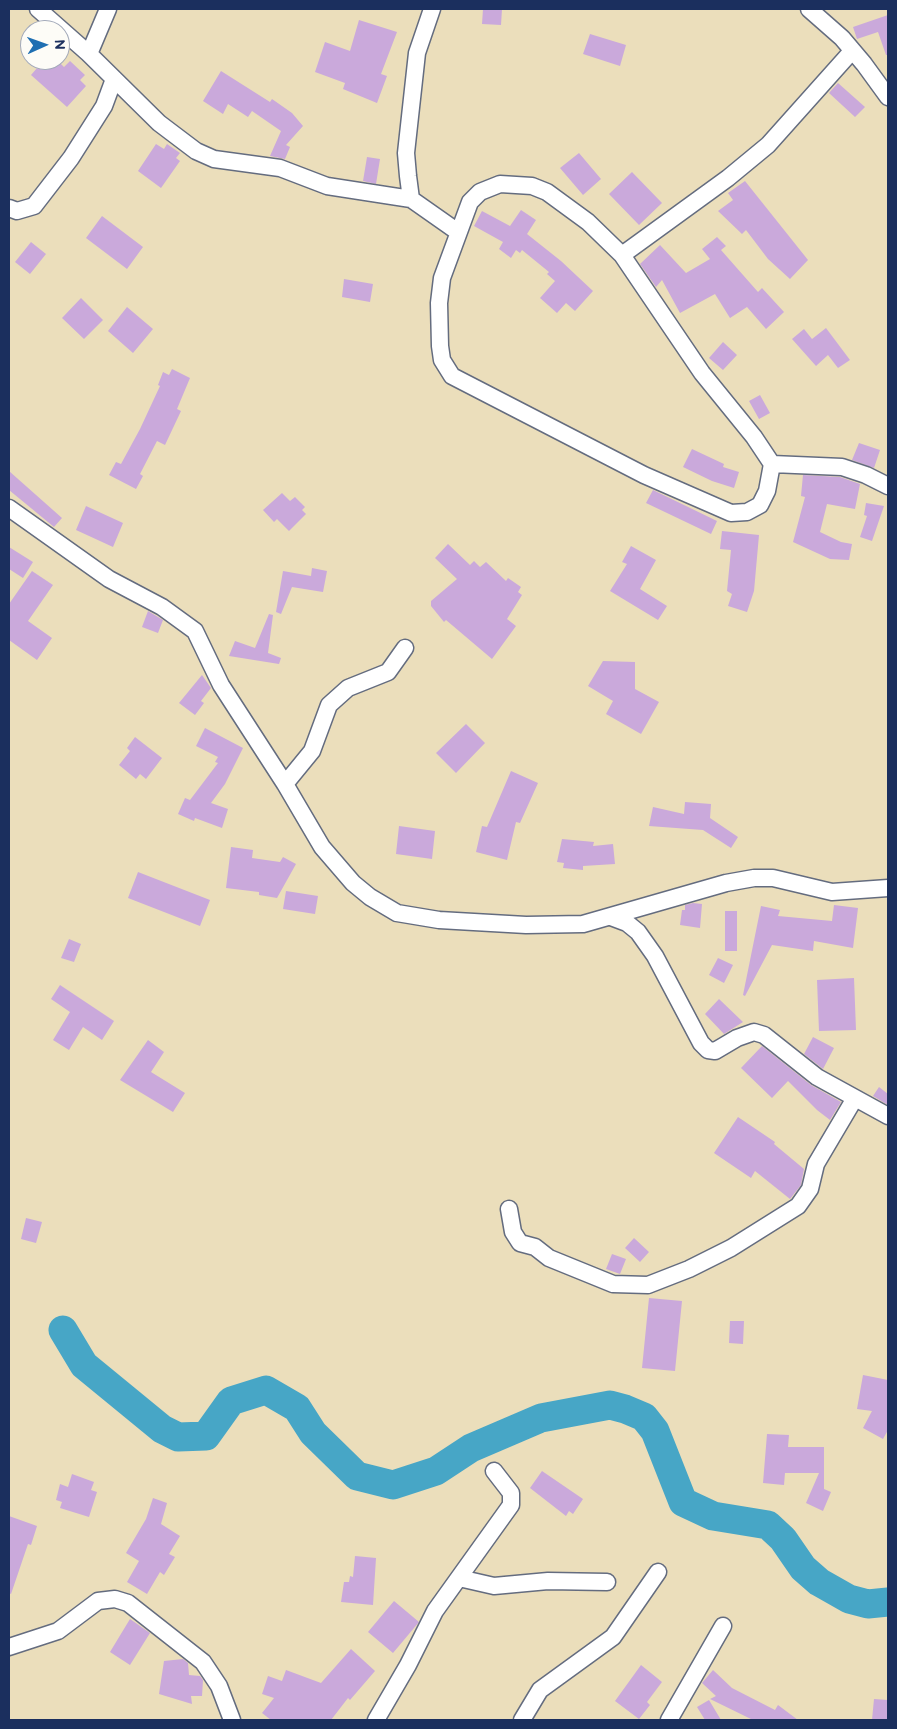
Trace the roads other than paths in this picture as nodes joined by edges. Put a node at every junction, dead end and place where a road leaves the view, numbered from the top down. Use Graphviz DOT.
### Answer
graph roads {
  1 [pos="38,9"];
  2 [pos="108,9"];
  3 [pos="432,9"];
  4 [pos="809,9"];
  5 [pos="852,51"];
  6 [pos="89,54"];
  7 [pos="114,79"];
  8 [pos="888,97"];
  9 [pos="411,199"];
  10 [pos="9,208"];
  11 [pos="458,232"];
  12 [pos="622,255"];
  13 [pos="772,464"];
  14 [pos="888,486"];
  15 [pos="9,508"];
  16 [pos="405,648"];
  17 [pos="285,784"];
  18 [pos="888,888"];
  19 [pos="611,917"];
  20 [pos="855,1098"];
  21 [pos="888,1116"];
  22 [pos="509,1208"];
  23 [pos="494,1471"];
  24 [pos="658,1572"];
  25 [pos="459,1578"];
  26 [pos="607,1582"];
  27 [pos="723,1626"];
  28 [pos="9,1647"];
  29 [pos="232,1720"];
  30 [pos="376,1720"];
  31 [pos="522,1720"];
  32 [pos="669,1720"];
  1 -- 6 [label="street"];
  2 -- 6 [label="street"];
  3 -- 9 [label="street"];
  4 -- 5 [label="street"];
  5 -- 8 [label="street"];
  5 -- 12 [label="street"];
  6 -- 7 [label="street"];
  7 -- 9 [label="street"];
  7 -- 10 [label="street"];
  9 -- 11 [label="street"];
  11 -- 12 [label="street"];
  11 -- 13 [label="street"];
  12 -- 13 [label="street"];
  13 -- 14 [label="street"];
  15 -- 17 [label="street"];
  16 -- 17 [label="street"];
  17 -- 19 [label="street"];
  18 -- 19 [label="street"];
  19 -- 20 [label="street"];
  20 -- 21 [label="street"];
  20 -- 22 [label="street"];
  23 -- 25 [label="street"];
  24 -- 31 [label="street"];
  25 -- 26 [label="street"];
  25 -- 30 [label="street"];
  27 -- 32 [label="street"];
  28 -- 29 [label="street"];
}
